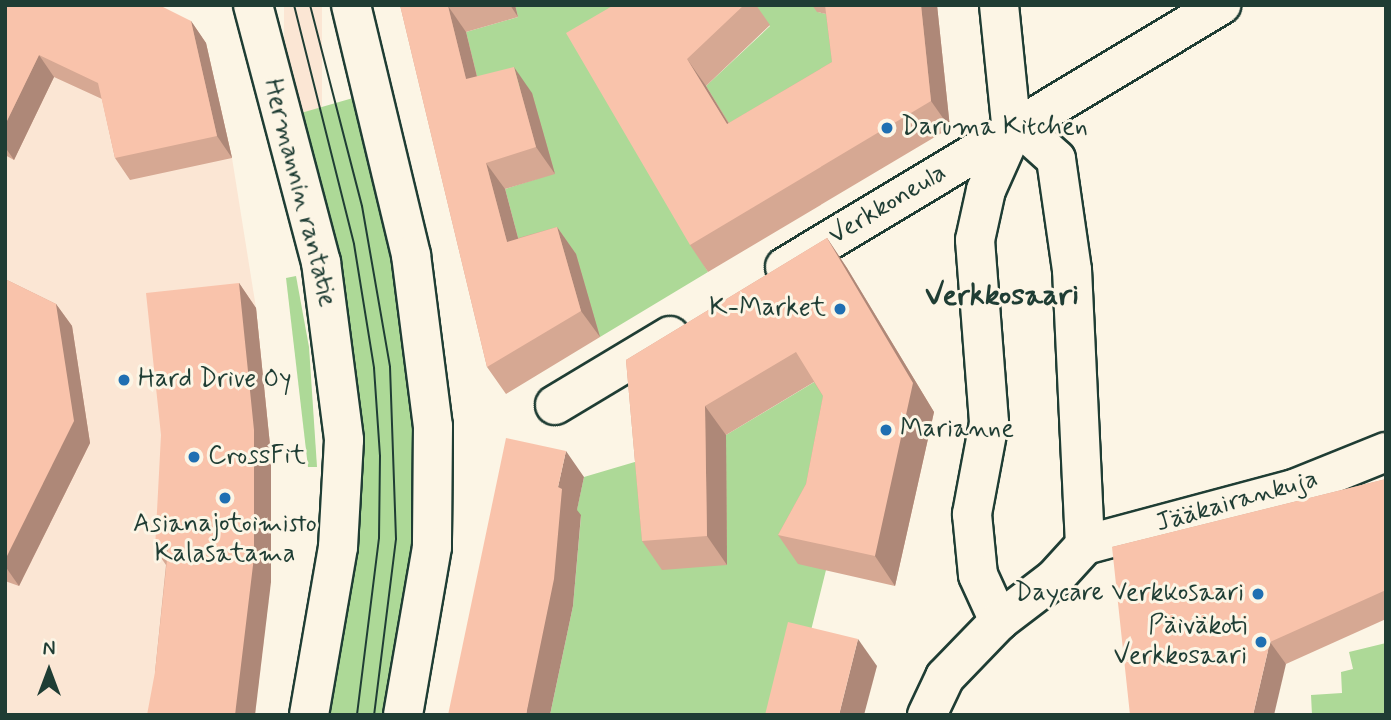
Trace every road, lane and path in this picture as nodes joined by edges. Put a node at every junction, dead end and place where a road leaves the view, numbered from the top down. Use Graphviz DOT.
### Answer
graph roads {
  1 [pos="253,5"];
  2 [pos="351,5"];
  3 [pos="999,5"];
  4 [pos="1221,5"];
  5 [pos="1012,132"];
  6 [pos="756,285"];
  7 [pos="697,320"];
  8 [pos="555,405"];
  9 [pos="1386,452"];
  10 [pos="1085,545"];
  11 [pos="999,621"];
  12 [pos="309,715"];
  13 [pos="403,715"];
  14 [pos="927,715"];
  1 -- 12 [label="street, Hermannin rantatie"];
  2 -- 13 [label="street"];
  3 -- 5 [label="street"];
  4 -- 5 [label="street, Verkkoneula"];
  5 -- 6 [label="street, Verkkoneula"];
  5 -- 10 [label="street"];
  5 -- 11 [label="street"];
  7 -- 8 [label="street"];
  9 -- 10 [label="street, Jääkairankuja"];
  10 -- 11 [label="street"];
  11 -- 14 [label="street"];
}
